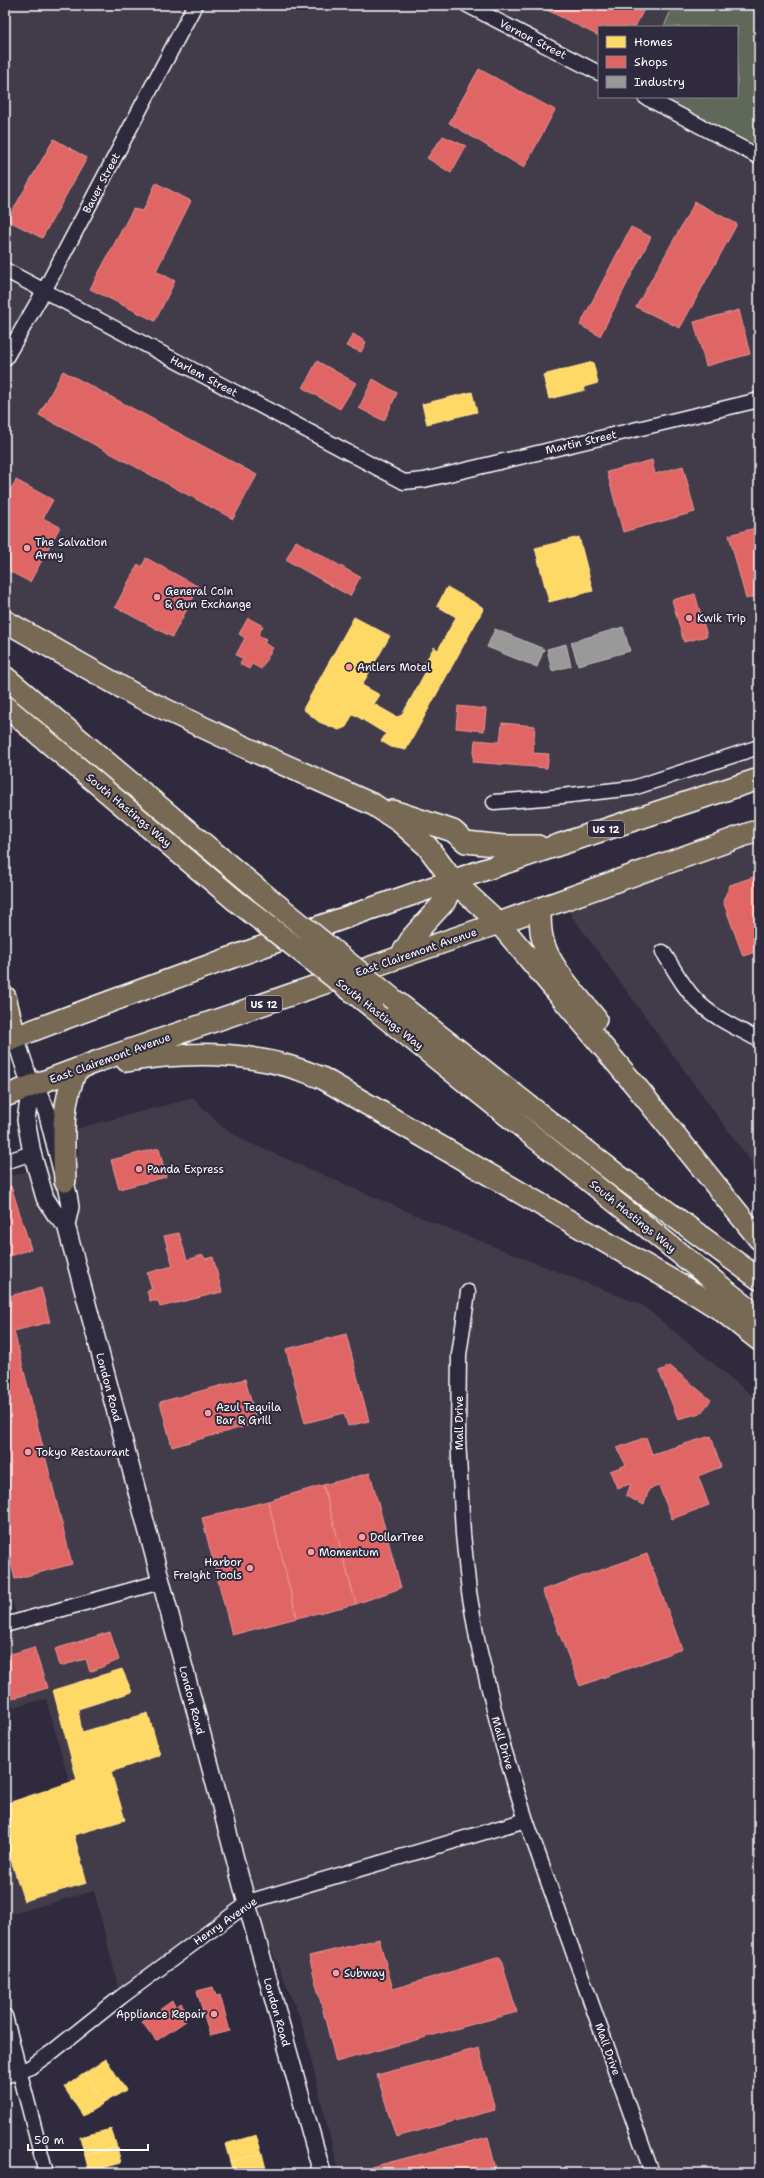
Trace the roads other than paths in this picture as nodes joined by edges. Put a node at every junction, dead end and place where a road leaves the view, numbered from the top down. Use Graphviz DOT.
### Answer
graph roads {
  1 [pos="195,5"];
  2 [pos="467,5"];
  3 [pos="598,72"];
  4 [pos="647,98"];
  5 [pos="757,156"];
  6 [pos="5,270"];
  7 [pos="44,291"];
  8 [pos="5,359"];
  9 [pos="759,400"];
  10 [pos="404,482"];
  11 [pos="5,621"];
  12 [pos="5,677"];
  13 [pos="5,706"];
  14 [pos="759,747"];
  15 [pos="759,779"];
  16 [pos="494,802"];
  17 [pos="374,805"];
  18 [pos="759,830"];
  19 [pos="563,843"];
  20 [pos="453,882"];
  21 [pos="540,909"];
  22 [pos="499,923"];
  23 [pos="663,952"];
  24 [pos="400,958"];
  25 [pos="5,997"];
  26 [pos="10,1039"];
  27 [pos="759,1040"];
  28 [pos="78,1069"];
  29 [pos="30,1086"];
  30 [pos="639,1090"];
  31 [pos="5,1096"];
  32 [pos="32,1153"];
  33 [pos="5,1162"];
  34 [pos="65,1182"];
  35 [pos="66,1226"];
  36 [pos="759,1239"];
  37 [pos="759,1279"];
  38 [pos="468,1292"];
  39 [pos="759,1317"];
  40 [pos="759,1340"];
  41 [pos="160,1582"];
  42 [pos="5,1625"];
  43 [pos="526,1820"];
  44 [pos="247,1904"];
  45 [pos="5,2016"];
  46 [pos="19,2072"];
  47 [pos="5,2076"];
  48 [pos="46,2173"];
  49 [pos="322,2173"];
  50 [pos="652,2173"];
  1 -- 7 [label="street, Bauer Street"];
  2 -- 3 [label="street, Vernon Street"];
  4 -- 5 [label="street"];
  6 -- 7 [label="street, Harlem Street"];
  7 -- 8 [label="street, Bauer Street"];
  7 -- 10 [label="street, Harlem Street"];
  9 -- 10 [label="street, Martin Street"];
  11 -- 17 [label="main road"];
  12 -- 37 [label="main road, South Hastings Way, bridge"];
  13 -- 39 [label="main road, South Hastings Way, bridge"];
  14 -- 16 [label="street"];
  15 -- 19 [label="main road, US 12"];
  17 -- 19 [label="main road"];
  17 -- 20 [label="main road"];
  18 -- 21 [label="main road, East Clairemont Avenue / US 12"];
  19 -- 20 [label="main road, US 12"];
  20 -- 22 [label="main road"];
  20 -- 24 [label="main road"];
  20 -- 26 [label="main road, US 12"];
  21 -- 22 [label="main road, East Clairemont Avenue / US 12"];
  21 -- 30 [label="main road"];
  22 -- 24 [label="main road, East Clairemont Avenue / US 12"];
  22 -- 30 [label="main road"];
  23 -- 27 [label="street"];
  24 -- 28 [label="main road, East Clairemont Avenue / US 12"];
  25 -- 26 [label="main road"];
  26 -- 29 [label="street, London Road"];
  28 -- 29 [label="main road, East Clairemont Avenue / US 12"];
  28 -- 34 [label="main road"];
  28 -- 40 [label="main road"];
  29 -- 31 [label="main road, East Clairemont Avenue / US 12"];
  29 -- 32 [label="street, London Road"];
  29 -- 34 [label="street, London Road"];
  30 -- 36 [label="main road"];
  32 -- 33 [label="street"];
  32 -- 35 [label="street, London Road"];
  34 -- 35 [label="street, London Road"];
  35 -- 41 [label="street, London Road"];
  38 -- 43 [label="street, Mall Drive"];
  41 -- 42 [label="street"];
  41 -- 44 [label="street, London Road"];
  43 -- 44 [label="street, Henry Avenue"];
  43 -- 50 [label="street, Mall Drive"];
  44 -- 46 [label="street, Henry Avenue"];
  44 -- 49 [label="street, London Road"];
  45 -- 46 [label="street"];
  46 -- 47 [label="street, Henry Avenue"];
  46 -- 48 [label="street"];
}
